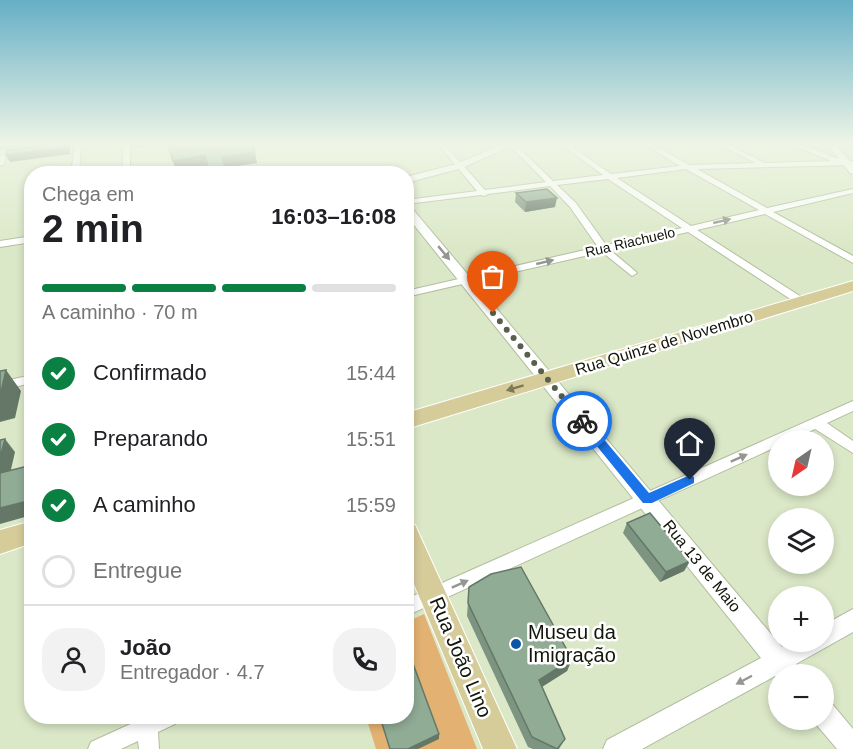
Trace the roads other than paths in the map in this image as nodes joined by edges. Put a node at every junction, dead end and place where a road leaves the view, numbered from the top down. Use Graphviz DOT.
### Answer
graph roads {
  1 [pos="471,179"];
  2 [pos="547,179"];
  3 [pos="596,179"];
  4 [pos="613,179"];
  5 [pos="707,179"];
  6 [pos="553,185"];
  7 [pos="853,191"];
  8 [pos="484,194"];
  9 [pos="414,201"];
  10 [pos="763,211"];
  11 [pos="414,218"];
  12 [pos="688,229"];
  13 [pos="24,240"];
  14 [pos="0,244"];
  15 [pos="604,249"];
  16 [pos="853,260"];
  17 [pos="632,273"];
  18 [pos="466,280"];
  19 [pos="853,286"];
  20 [pos="414,292"];
  21 [pos="802,302"];
  22 [pos="547,378"];
  23 [pos="24,381"];
  24 [pos="0,386"];
  25 [pos="853,406"];
  26 [pos="414,419"];
  27 [pos="816,423"];
  28 [pos="853,448"];
  29 [pos="647,499"];
  30 [pos="24,534"];
  31 [pos="0,542"];
  32 [pos="414,549"];
  33 [pos="435,595"];
  34 [pos="414,604"];
  35 [pos="853,620"];
  36 [pos="834,631"];
  37 [pos="803,652"];
  38 [pos="782,664"];
  39 [pos="789,664"];
  40 [pos="768,676"];
  41 [pos="144,724"];
  42 [pos="148,724"];
  43 [pos="834,726"];
  44 [pos="98,749"];
  45 [pos="149,749"];
  46 [pos="500,749"];
  47 [pos="616,749"];
  48 [pos="853,749"];
  1 -- 8 [label="street"];
  2 -- 6 [label="street"];
  3 -- 6 [label="street"];
  4 -- 12 [label="street"];
  5 -- 10 [label="street"];
  6 -- 8 [label="street"];
  6 -- 15 [label="street"];
  7 -- 10 [label="street, Rua Riachuelo"];
  8 -- 9 [label="street"];
  12 -- 10 [label="street, Rua Riachuelo, one-way"];
  10 -- 16 [label="street"];
  11 -- 18 [label="street, Rua 13 de Maio, one-way"];
  12 -- 15 [label="street, Rua Riachuelo"];
  12 -- 21 [label="street"];
  13 -- 14 [label="street"];
  15 -- 17 [label="street"];
  18 -- 15 [label="street, Rua Riachuelo, one-way"];
  18 -- 20 [label="street, Rua Riachuelo"];
  18 -- 22 [label="street, Rua 13 de Maio"];
  19 -- 21 [label="main road, Rua Quinze de Novembro"];
  21 -- 22 [label="main road, Rua Quinze de Novembro"];
  22 -- 26 [label="main road, Rua Quinze de Novembro, one-way"];
  22 -- 29 [label="street, Rua 13 de Maio"];
  23 -- 24 [label="street"];
  25 -- 27 [label="street"];
  27 -- 28 [label="street"];
  29 -- 27 [label="street, one-way"];
  33 -- 29 [label="street, one-way"];
  29 -- 38 [label="street, Rua 13 de Maio"];
  30 -- 31 [label="main road"];
  32 -- 33 [label="main road, Rua João Lino"];
  33 -- 34 [label="street"];
  33 -- 46 [label="main road, Rua João Lino"];
  35 -- 36 [label="street"];
  37 -- 39 [label="street"];
  40 -- 47 [label="street, one-way"];
  41 -- 44 [label="street"];
  42 -- 45 [label="street"];
  43 -- 48 [label="street"];
}
